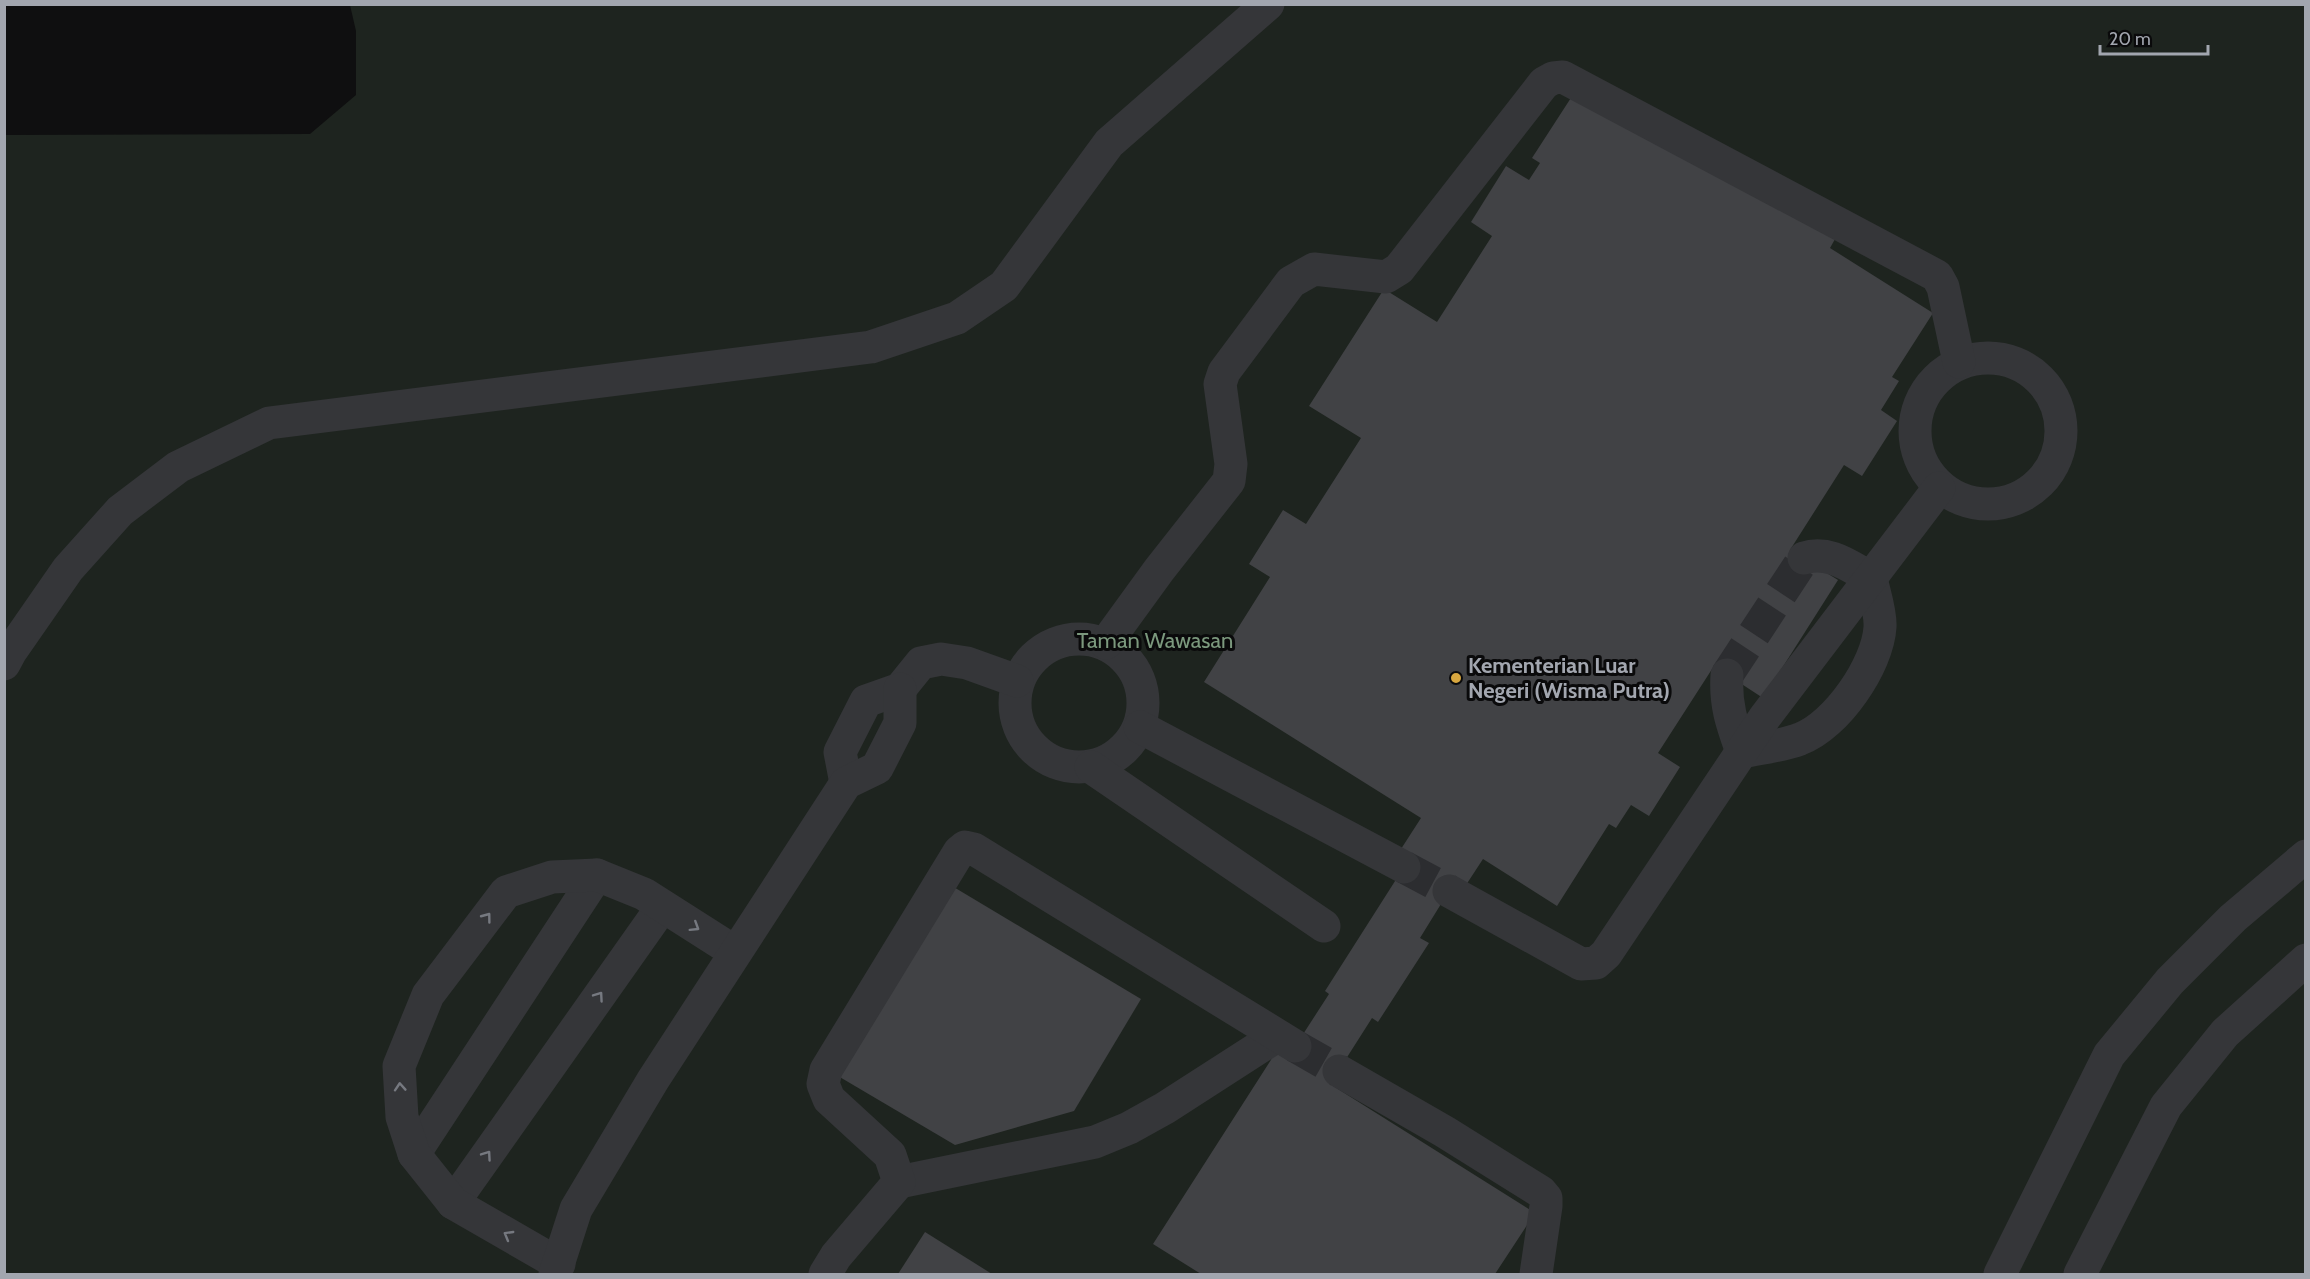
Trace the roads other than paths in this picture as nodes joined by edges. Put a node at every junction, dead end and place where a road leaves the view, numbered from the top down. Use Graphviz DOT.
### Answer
graph roads {
  1 [pos="1268,4"];
  2 [pos="1959,362"];
  3 [pos="1939,488"];
  4 [pos="1804,558"];
  5 [pos="1871,578"];
  6 [pos="1106,643"];
  7 [pos="4,664"];
  8 [pos="1727,675"];
  9 [pos="1017,681"];
  10 [pos="1140,728"];
  11 [pos="1742,752"];
  12 [pos="1091,767"];
  13 [pos="2306,856"];
  14 [pos="1404,867"];
  15 [pos="597,875"];
  16 [pos="1449,891"];
  17 [pos="662,906"];
  18 [pos="1324,926"];
  19 [pos="735,952"];
  20 [pos="2306,960"];
  21 [pos="1339,1071"];
  22 [pos="414,1154"];
  23 [pos="899,1182"];
  24 [pos="453,1203"];
  25 [pos="557,1269"];
  26 [pos="821,1273"];
  27 [pos="1536,1275"];
  28 [pos="2000,1275"];
  29 [pos="2080,1275"];
  1 -- 7 [label="lane"];
  2 -- 3 [label="lane"];
  2 -- 3 [label="lane"];
  2 -- 6 [label="lane"];
  3 -- 5 [label="lane"];
  4 -- 5 [label="lane"];
  5 -- 11 [label="lane"];
  5 -- 11 [label="lane"];
  6 -- 9 [label="lane"];
  6 -- 10 [label="lane"];
  8 -- 11 [label="lane"];
  9 -- 12 [label="lane"];
  9 -- 19 [label="lane"];
  10 -- 12 [label="lane"];
  10 -- 14 [label="lane"];
  11 -- 16 [label="lane"];
  12 -- 18 [label="lane"];
  13 -- 28 [label="lane"];
  15 -- 17 [label="lane"];
  15 -- 22 [label="lane"];
  22 -- 15 [label="lane, one-way"];
  17 -- 19 [label="lane, one-way"];
  24 -- 17 [label="lane, one-way"];
  19 -- 25 [label="lane"];
  20 -- 29 [label="lane"];
  21 -- 27 [label="lane"];
  22 -- 24 [label="lane"];
  23 -- 23 [label="lane"];
  23 -- 26 [label="lane"];
  25 -- 24 [label="lane, one-way"];
}
